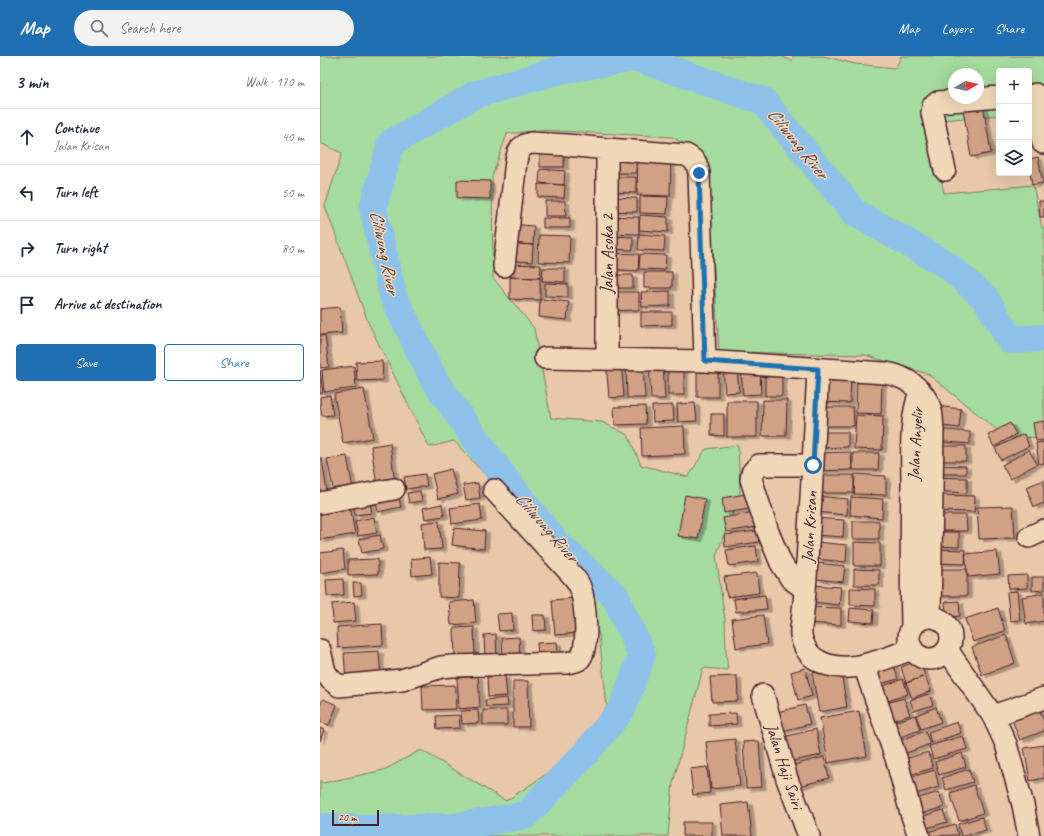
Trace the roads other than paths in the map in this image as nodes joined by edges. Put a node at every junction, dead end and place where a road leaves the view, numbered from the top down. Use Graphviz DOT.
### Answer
graph roads {
  1 [pos="1036,93"];
  2 [pos="996,97"];
  3 [pos="1043,143"];
  4 [pos="607,149"];
  5 [pos="945,170"];
  6 [pos="504,266"];
  7 [pos="545,358"];
  8 [pos="607,359"];
  9 [pos="705,361"];
  10 [pos="818,369"];
  11 [pos="920,392"];
  12 [pos="813,465"];
  13 [pos="394,489"];
  14 [pos="494,490"];
  15 [pos="320,502"];
  16 [pos="806,589"];
  17 [pos="930,617"];
  18 [pos="912,628"];
  19 [pos="912,649"];
  20 [pos="948,651"];
  21 [pos="321,657"];
  22 [pos="864,665"];
  23 [pos="763,695"];
  24 [pos="1044,698"];
  25 [pos="993,716"];
  26 [pos="1033,828"];
  27 [pos="809,836"];
  28 [pos="919,836"];
  1 -- 3 [label="street"];
  2 -- 5 [label="street"];
  4 -- 6 [label="street"];
  4 -- 8 [label="street, Jalan Asoka 2"];
  4 -- 9 [label="street"];
  7 -- 8 [label="street"];
  8 -- 9 [label="street"];
  9 -- 10 [label="street"];
  10 -- 11 [label="street"];
  10 -- 12 [label="street, Jalan Krisan"];
  11 -- 17 [label="street, Jalan Anyelir"];
  11 -- 18 [label="street, Jalan Anyelir"];
  12 -- 16 [label="street, Jalan Krisan"];
  12 -- 16 [label="street"];
  13 -- 15 [label="street"];
  14 -- 21 [label="street"];
  16 -- 22 [label="street, Jalan Krisan"];
  17 -- 18 [label="street"];
  17 -- 20 [label="street"];
  18 -- 19 [label="street"];
  19 -- 20 [label="street"];
  19 -- 22 [label="street"];
  20 -- 25 [label="street"];
  22 -- 28 [label="street"];
  23 -- 27 [label="street, Jalan Haji Sairi"];
  24 -- 25 [label="street"];
  25 -- 26 [label="street"];
}
